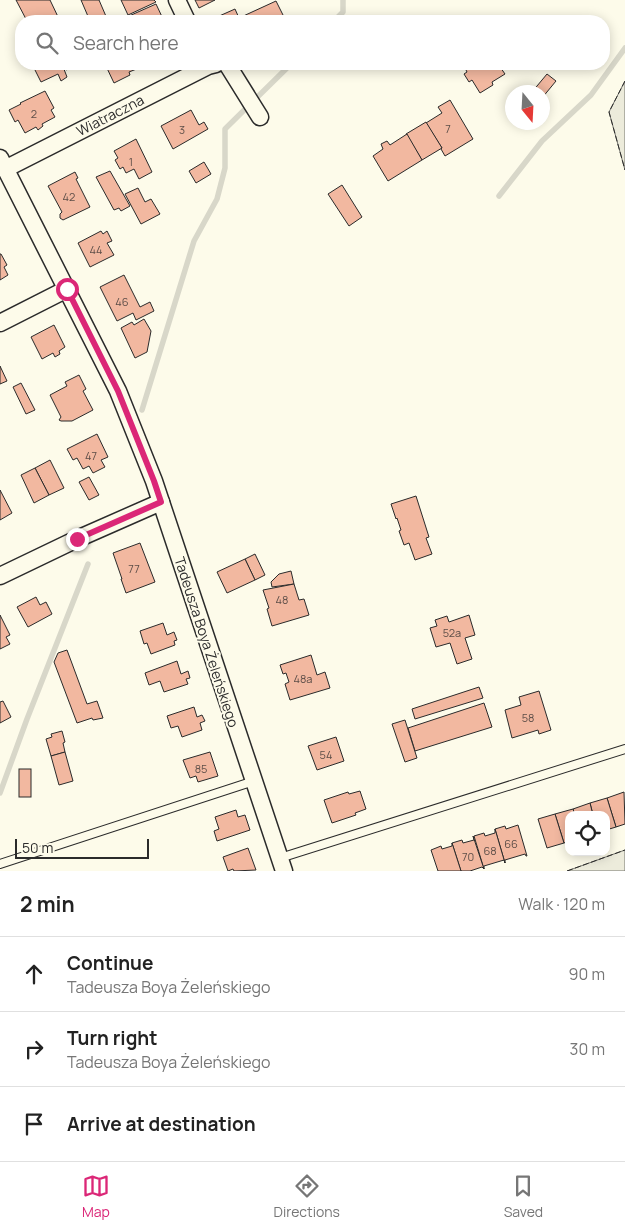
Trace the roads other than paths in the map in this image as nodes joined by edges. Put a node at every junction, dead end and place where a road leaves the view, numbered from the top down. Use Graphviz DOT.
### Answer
graph roads {
  1 [pos="176,0"];
  2 [pos="184,15"];
  3 [pos="197,70"];
  4 [pos="231,70"];
  5 [pos="260,117"];
  6 [pos="3,163"];
  7 [pos="67,289"];
  8 [pos="0,323"];
  9 [pos="161,502"];
  10 [pos="0,576"];
  11 [pos="625,749"];
  12 [pos="254,781"];
  13 [pos="0,864"];
  14 [pos="282,865"];
  1 -- 2 [label="street"];
  3 -- 6 [label="street, Wiatraczna"];
  4 -- 5 [label="street"];
  6 -- 7 [label="street, Tadeusza Boya Żeleńskiego"];
  7 -- 8 [label="street"];
  7 -- 9 [label="street, Tadeusza Boya Żeleńskiego"];
  9 -- 10 [label="street"];
  9 -- 12 [label="street, Tadeusza Boya Żeleńskiego"];
  11 -- 14 [label="lane"];
  12 -- 13 [label="lane"];
  12 -- 14 [label="street, Tadeusza Boya Żeleńskiego"];
}
